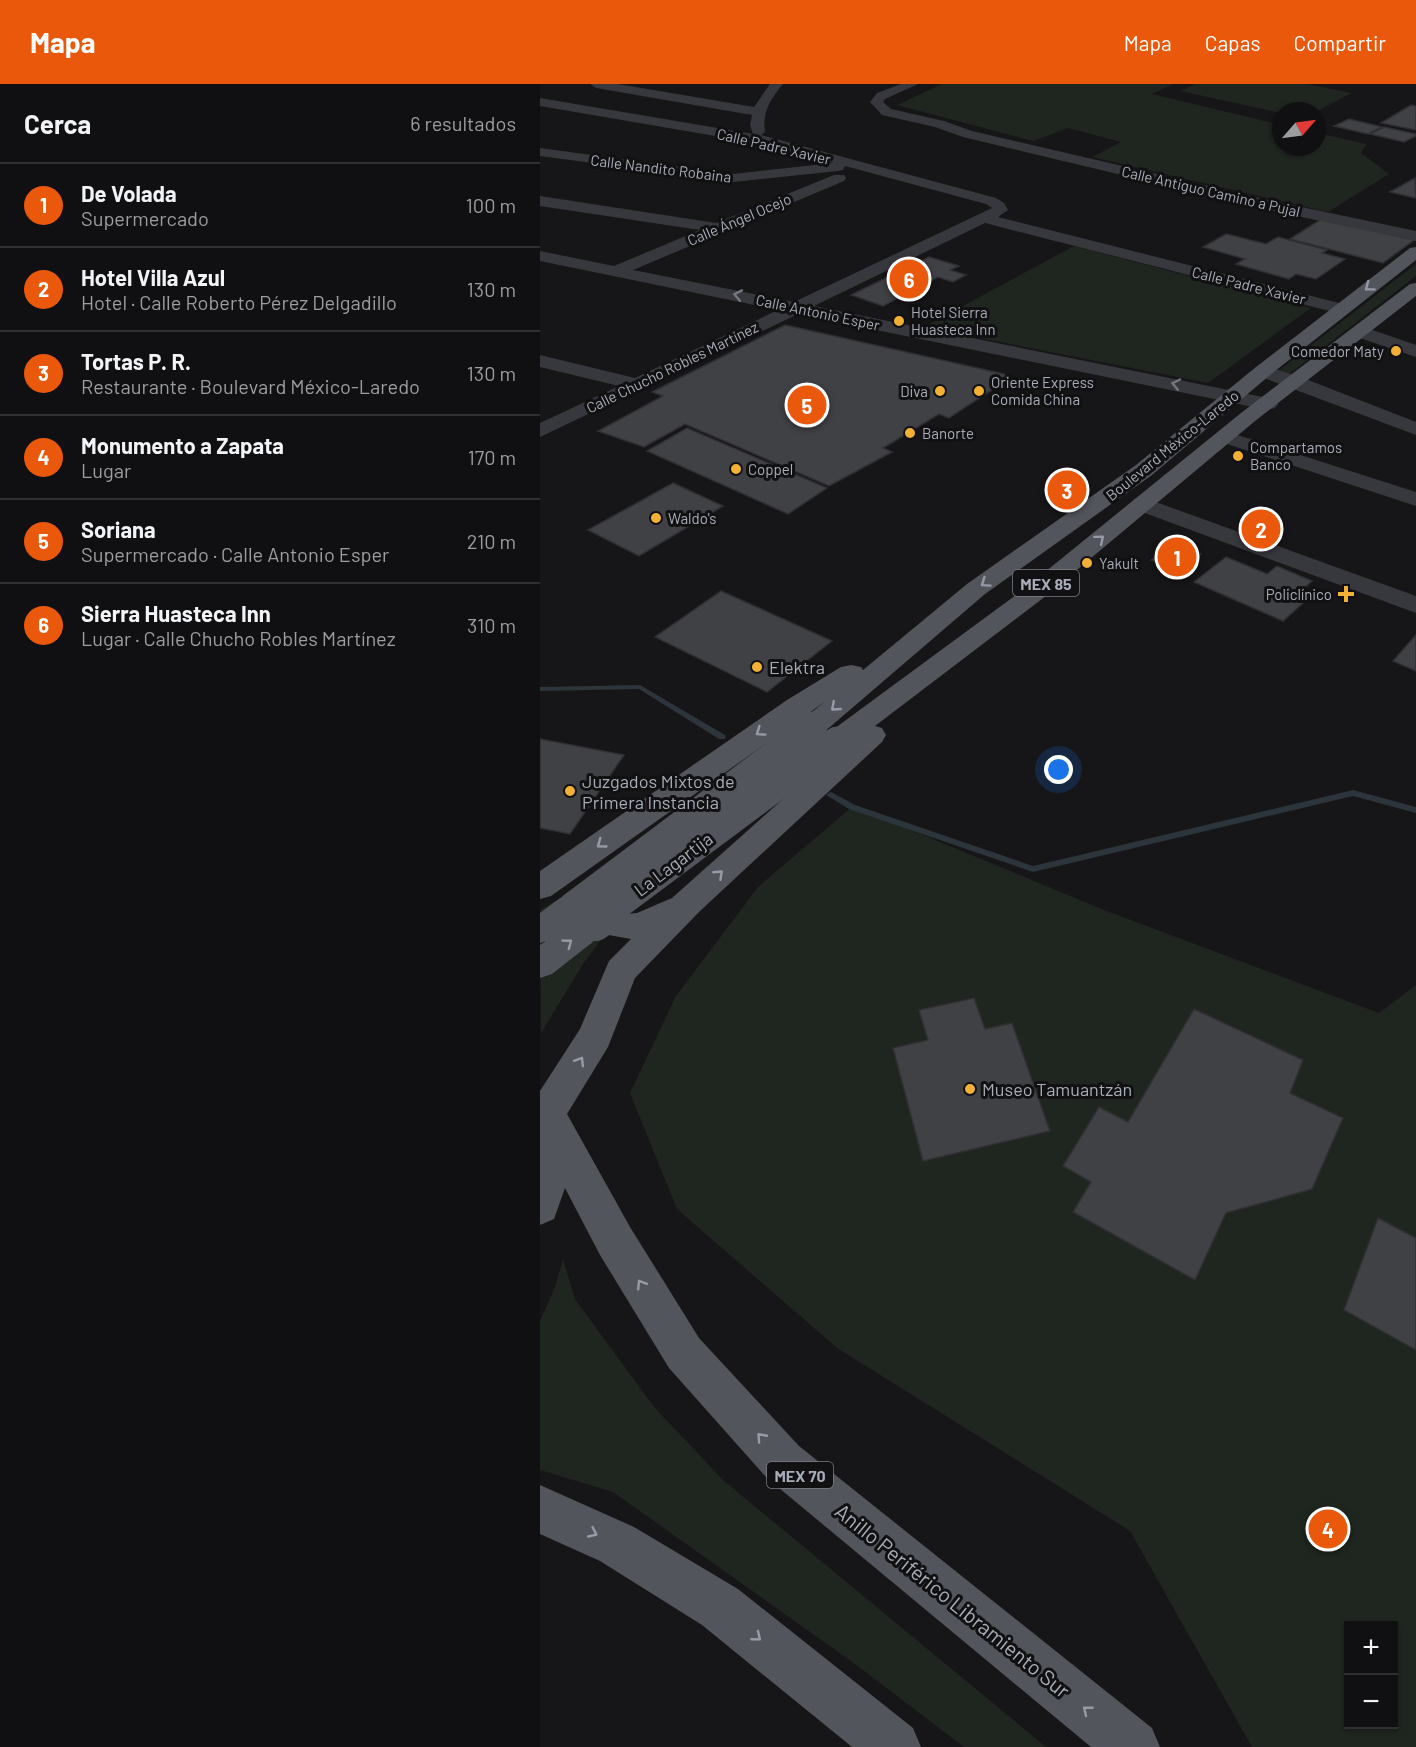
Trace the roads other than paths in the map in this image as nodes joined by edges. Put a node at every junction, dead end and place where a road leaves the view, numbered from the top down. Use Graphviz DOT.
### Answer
graph roads {
  1 [pos="596,84"];
  2 [pos="777,84"];
  3 [pos="912,84"];
  4 [pos="540,102"];
  5 [pos="759,111"];
  6 [pos="763,140"];
  7 [pos="540,152"];
  8 [pos="859,167"];
  9 [pos="540,201"];
  10 [pos="1000,210"];
  11 [pos="983,218"];
  12 [pos="715,228"];
  13 [pos="1416,236"];
  14 [pos="1416,252"];
  15 [pos="540,256"];
  16 [pos="616,271"];
  17 [pos="1416,288"];
  18 [pos="798,307"];
  19 [pos="1341,309"];
  20 [pos="776,317"];
  21 [pos="1361,332"];
  22 [pos="948,345"];
  23 [pos="1416,351"];
  24 [pos="540,361"];
  25 [pos="1263,371"];
  26 [pos="1296,382"];
  27 [pos="637,384"];
  28 [pos="1225,403"];
  29 [pos="1258,410"];
  30 [pos="1416,429"];
  31 [pos="540,431"];
  32 [pos="1226,437"];
  33 [pos="1416,477"];
  34 [pos="1407,496"];
  35 [pos="1142,504"];
  36 [pos="1033,594"];
  37 [pos="1416,605"];
  38 [pos="934,622"];
  39 [pos="825,734"];
  40 [pos="571,866"];
  41 [pos="540,887"];
  42 [pos="687,903"];
  43 [pos="584,915"];
  44 [pos="540,930"];
  45 [pos="540,964"];
  46 [pos="547,1112"];
  47 [pos="540,1206"];
  48 [pos="540,1509"];
  49 [pos="894,1747"];
  50 [pos="1133,1747"];
  1 -- 5 [label="street"];
  2 -- 5 [label="street"];
  3 -- 13 [label="street, Calle Antiguo Camino a Pujal"];
  4 -- 6 [label="street, Calle Padre Xavier"];
  5 -- 6 [label="street"];
  6 -- 8 [label="street, Calle Padre Xavier"];
  7 -- 8 [label="street, Calle Nandito Robaina"];
  8 -- 10 [label="street, Calle Padre Xavier"];
  8 -- 12 [label="street, Calle Ángel Ocejo"];
  9 -- 12 [label="street"];
  10 -- 11 [label="street, Calle Chucho Robles Martínez"];
  11 -- 18 [label="street, Calle Chucho Robles Martínez"];
  11 -- 19 [label="street, Calle Padre Xavier"];
  12 -- 16 [label="street, Calle Ángel Ocejo"];
  14 -- 19 [label="main road, Boulevard México-Laredo / MEX 85, one-way"];
  15 -- 16 [label="street, Calle Antonio Esper"];
  18 -- 16 [label="street, Calle Antonio Esper, one-way"];
  16 -- 20 [label="street, Calle Antonio Esper"];
  17 -- 21 [label="main road, Boulevard México-Laredo / MEX 85"];
  18 -- 20 [label="street, Calle Chucho Robles Martínez"];
  18 -- 22 [label="street, Calle Antonio Esper"];
  19 -- 25 [label="main road, Boulevard México-Laredo / MEX 85"];
  20 -- 22 [label="street, Calle Antonio Esper"];
  20 -- 27 [label="street, Calle Chucho Robles Martínez"];
  21 -- 23 [label="street"];
  21 -- 26 [label="main road, Boulevard México-Laredo / MEX 85"];
  22 -- 28 [label="street, Calle Antonio Esper"];
  24 -- 27 [label="street"];
  25 -- 26 [label="street"];
  25 -- 28 [label="main road, Boulevard México-Laredo / MEX 85"];
  26 -- 29 [label="main road, Boulevard México-Laredo / MEX 85"];
  26 -- 30 [label="street"];
  27 -- 31 [label="street, Calle Chucho Robles Martínez"];
  28 -- 29 [label="street, Calle Antonio Esper"];
  28 -- 38 [label="main road, Boulevard México-Laredo / MEX 85, one-way"];
  29 -- 32 [label="main road, Boulevard México-Laredo / MEX 85"];
  32 -- 34 [label="street"];
  32 -- 35 [label="main road, Boulevard México-Laredo / MEX 85"];
  33 -- 34 [label="street"];
  36 -- 35 [label="main road, Boulevard México-Laredo / MEX 85, one-way"];
  35 -- 37 [label="street"];
  36 -- 39 [label="main road, Boulevard México-Laredo / MEX 85"];
  42 -- 36 [label="main road, one-way"];
  38 -- 39 [label="main road, Boulevard México-Laredo / MEX 85, one-way"];
  38 -- 40 [label="main road, one-way"];
  39 -- 43 [label="main road, La Lagartija / MEX 85, bridge"];
  40 -- 41 [label="main road"];
  40 -- 42 [label="main road"];
  46 -- 42 [label="main road, one-way"];
  43 -- 44 [label="main road, MEX 85"];
  45 -- 43 [label="main road, MEX 85, one-way"];
  46 -- 47 [label="main road"];
  50 -- 46 [label="main road, Anillo Periférico Libramiento Sur / MEX 70, one-way"];
  48 -- 49 [label="main road, one-way"];
}
